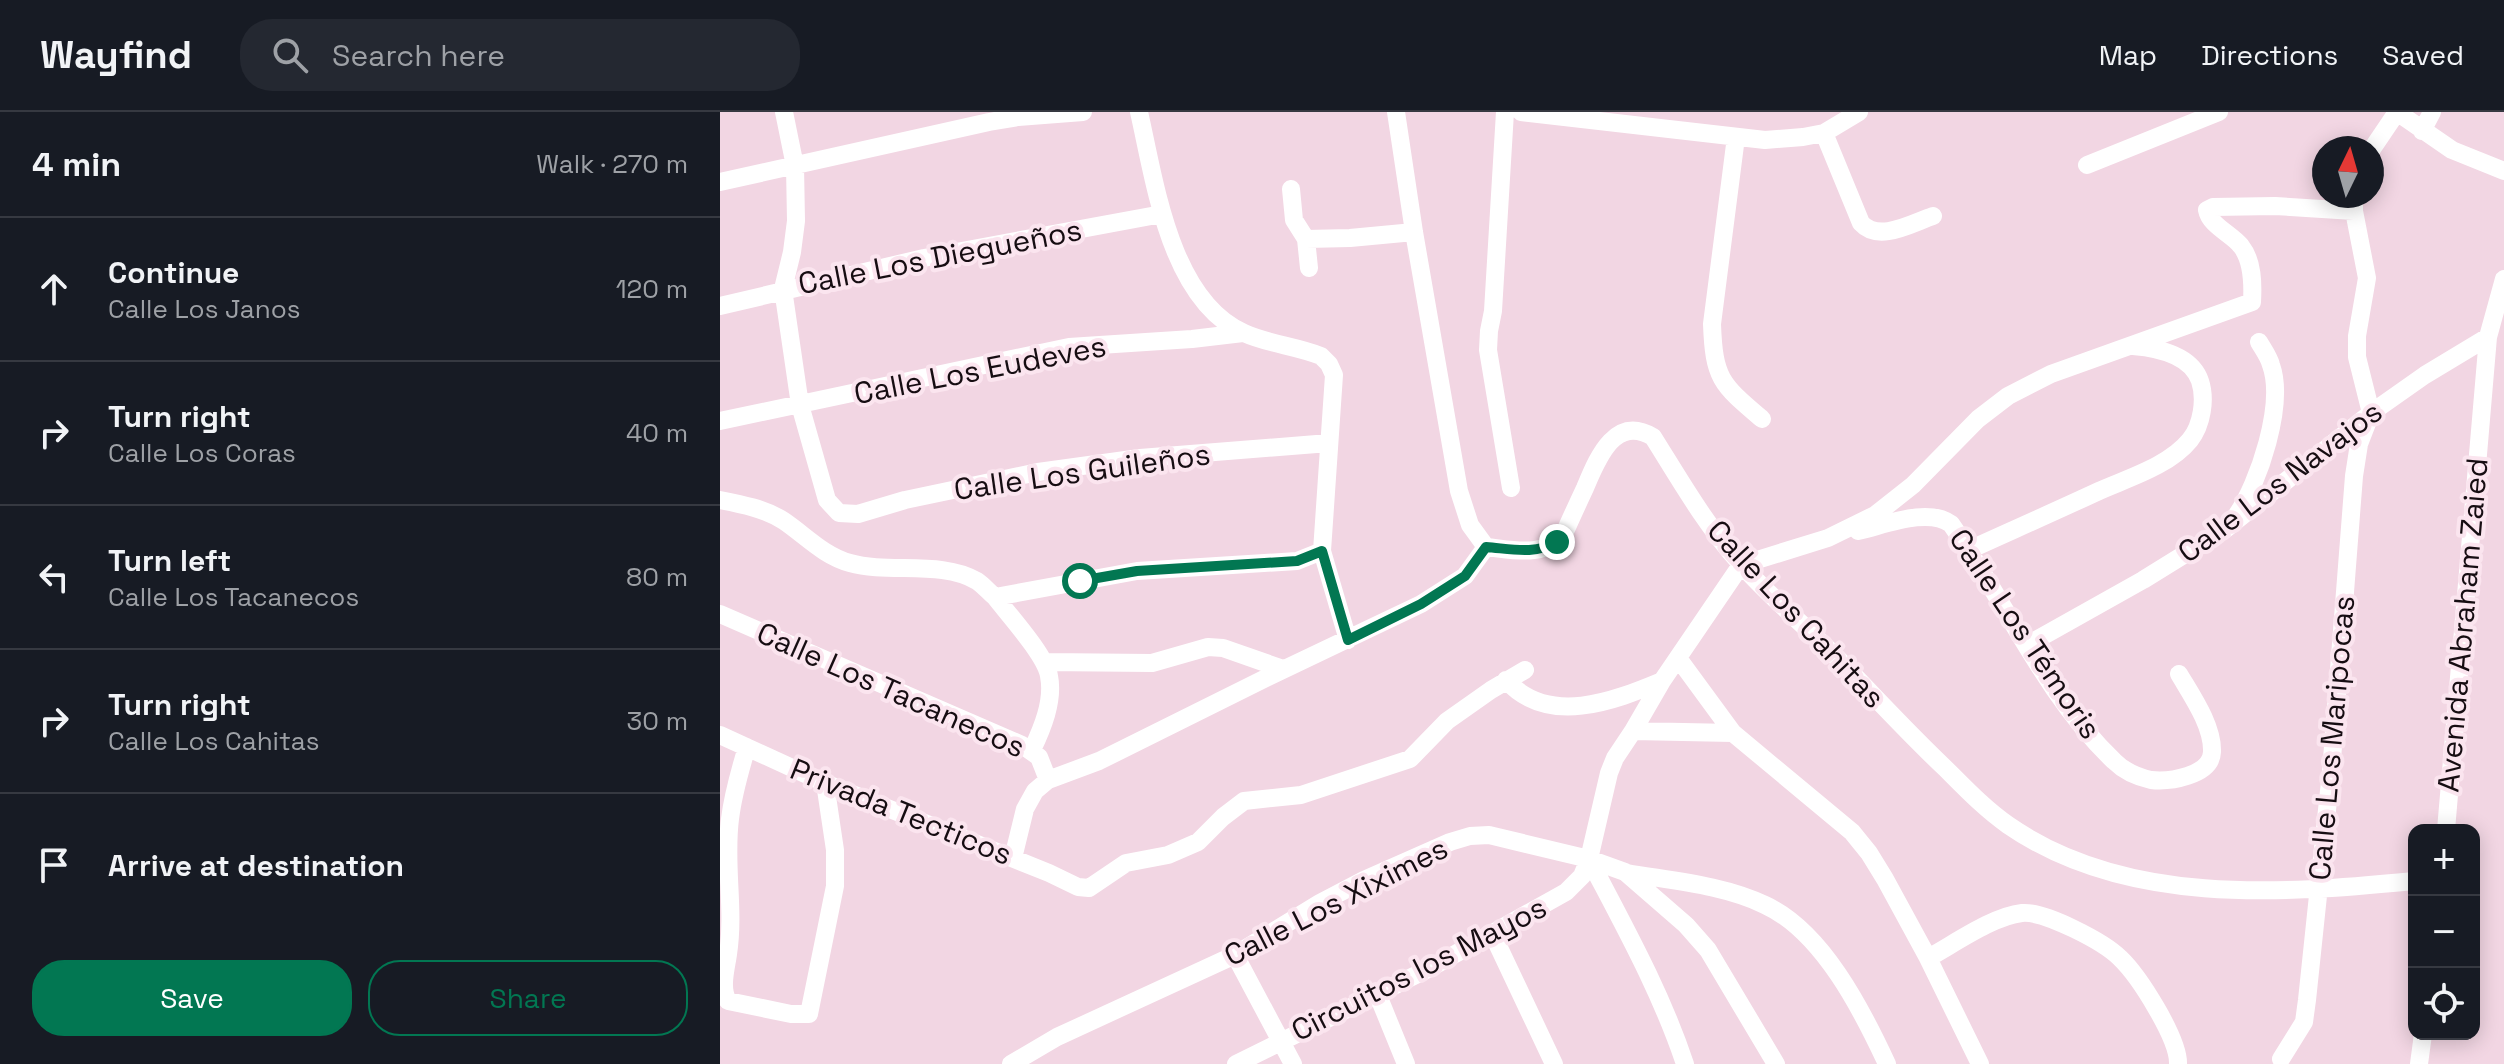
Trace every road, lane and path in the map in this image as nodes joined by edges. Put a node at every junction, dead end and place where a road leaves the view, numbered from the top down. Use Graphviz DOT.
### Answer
graph roads {
  1 [pos="784,112"];
  2 [pos="1083,112"];
  3 [pos="1139,112"];
  4 [pos="1396,112"];
  5 [pos="1505,112"];
  6 [pos="1521,112"];
  7 [pos="1859,112"];
  8 [pos="2219,112"];
  9 [pos="2397,112"];
  10 [pos="2432,112"];
  11 [pos="1620,118"];
  12 [pos="2422,131"];
  13 [pos="1824,133"];
  14 [pos="2381,136"];
  15 [pos="1736,137"];
  16 [pos="2087,165"];
  17 [pos="795,166"];
  18 [pos="2504,171"];
  19 [pos="720,182"];
  20 [pos="1291,189"];
  21 [pos="2312,205"];
  22 [pos="2355,208"];
  23 [pos="1162,214"];
  24 [pos="1933,216"];
  25 [pos="1414,232"];
  26 [pos="1306,239"];
  27 [pos="1309,268"];
  28 [pos="2504,279"];
  29 [pos="783,289"];
  30 [pos="720,306"];
  31 [pos="1243,333"];
  32 [pos="2488,337"];
  33 [pos="2259,342"];
  34 [pos="2128,346"];
  35 [pos="800,405"];
  36 [pos="2371,413"];
  37 [pos="1762,419"];
  38 [pos="720,421"];
  39 [pos="1329,443"];
  40 [pos="1511,488"];
  41 [pos="720,500"];
  42 [pos="2227,528"];
  43 [pos="1828,538"];
  44 [pos="1486,547"];
  45 [pos="1969,550"];
  46 [pos="1322,551"];
  47 [pos="1741,565"];
  48 [pos="995,597"];
  49 [pos="720,614"];
  50 [pos="1348,640"];
  51 [pos="2027,645"];
  52 [pos="1678,658"];
  53 [pos="1044,662"];
  54 [pos="1283,669"];
  55 [pos="1525,670"];
  56 [pos="2179,674"];
  57 [pos="1506,680"];
  58 [pos="1662,681"];
  59 [pos="1633,731"];
  60 [pos="1733,733"];
  61 [pos="720,735"];
  62 [pos="747,747"];
  63 [pos="1032,750"];
  64 [pos="1048,780"];
  65 [pos="825,783"];
  66 [pos="2447,824"];
  67 [pos="1013,858"];
  68 [pos="1589,859"];
  69 [pos="1625,872"];
  70 [pos="2408,882"];
  71 [pos="2320,890"];
  72 [pos="1493,935"];
  73 [pos="1235,955"];
  74 [pos="1928,958"];
  75 [pos="1377,993"];
  76 [pos="2422,1040"];
  77 [pos="1281,1041"];
  78 [pos="2281,1059"];
  79 [pos="1011,1064"];
  80 [pos="1236,1064"];
  81 [pos="1293,1064"];
  82 [pos="1406,1064"];
  83 [pos="1554,1064"];
  84 [pos="1685,1064"];
  85 [pos="1776,1064"];
  86 [pos="1887,1064"];
  87 [pos="1980,1064"];
  88 [pos="2178,1064"];
  89 [pos="2419,1064"];
  1 -- 17 [label="street"];
  2 -- 17 [label="street"];
  3 -- 23 [label="street"];
  4 -- 25 [label="street"];
  5 -- 40 [label="street"];
  6 -- 11 [label="street"];
  7 -- 13 [label="street"];
  8 -- 16 [label="street"];
  9 -- 12 [label="street"];
  9 -- 14 [label="street"];
  10 -- 12 [label="street"];
  11 -- 15 [label="street"];
  12 -- 18 [label="street"];
  13 -- 15 [label="street"];
  13 -- 24 [label="street"];
  15 -- 37 [label="street"];
  17 -- 19 [label="street"];
  17 -- 29 [label="street"];
  20 -- 26 [label="street"];
  21 -- 34 [label="street"];
  22 -- 36 [label="street"];
  23 -- 29 [label="street, Calle Los Diegueños"];
  23 -- 31 [label="street"];
  25 -- 26 [label="street"];
  25 -- 44 [label="street"];
  26 -- 27 [label="street"];
  28 -- 32 [label="street, Avenida Abraham Zaied"];
  29 -- 30 [label="street, Calle Los Diegueños"];
  29 -- 35 [label="street"];
  31 -- 35 [label="street, Calle Los Eudeves"];
  31 -- 39 [label="street"];
  32 -- 36 [label="street, Calle Los Navajos"];
  32 -- 66 [label="street, Avenida Abraham Zaied"];
  33 -- 42 [label="street"];
  34 -- 43 [label="street"];
  34 -- 45 [label="street"];
  35 -- 38 [label="street, Calle Los Eudeves"];
  35 -- 39 [label="street, Calle Los Guileños"];
  36 -- 42 [label="street, Calle Los Navajos"];
  36 -- 71 [label="street, Calle Los Maripocas"];
  39 -- 46 [label="street"];
  41 -- 48 [label="street"];
  42 -- 51 [label="street, Calle Los Navajos"];
  43 -- 45 [label="street, Calle Los Témoris"];
  43 -- 47 [label="street"];
  44 -- 47 [label="street, Calle Los Cahitas"];
  44 -- 50 [label="street, Calle Los Tacanecos"];
  45 -- 51 [label="street, Calle Los Témoris"];
  46 -- 48 [label="street"];
  46 -- 50 [label="street"];
  47 -- 52 [label="street"];
  47 -- 71 [label="street, Calle Los Cahitas"];
  48 -- 53 [label="street"];
  49 -- 63 [label="street, Calle Los Tacanecos"];
  50 -- 54 [label="street, Calle Los Tacanecos"];
  51 -- 56 [label="street, Calle Los Témoris"];
  52 -- 58 [label="street"];
  52 -- 60 [label="street"];
  53 -- 54 [label="street"];
  53 -- 63 [label="street"];
  54 -- 64 [label="street, Calle Los Tacanecos"];
  55 -- 57 [label="street"];
  57 -- 58 [label="street"];
  57 -- 67 [label="street, Privada Tecticos"];
  58 -- 59 [label="street"];
  59 -- 60 [label="street"];
  59 -- 68 [label="street"];
  60 -- 74 [label="street"];
  61 -- 62 [label="street, Privada Tecticos"];
  62 -- 65 [label="street, Privada Tecticos"];
  62 -- 65 [label="street"];
  63 -- 64 [label="street, Calle Los Tacanecos"];
  64 -- 67 [label="street, Calle Los Tacanecos"];
  65 -- 67 [label="street, Privada Tecticos"];
  68 -- 69 [label="street, Calle Los Xiximes"];
  68 -- 72 [label="street, Circuitos los Mayos"];
  68 -- 73 [label="street, Calle Los Xiximes"];
  68 -- 84 [label="street"];
  69 -- 85 [label="street, Calle Los Xiximes"];
  69 -- 86 [label="street"];
  70 -- 71 [label="street, Calle Los Cahitas"];
  71 -- 78 [label="street, Calle Los Maripocas"];
  72 -- 75 [label="street, Circuitos los Mayos"];
  72 -- 83 [label="street"];
  73 -- 77 [label="street"];
  73 -- 79 [label="street, Calle Los Xiximes"];
  74 -- 87 [label="street"];
  74 -- 88 [label="street"];
  75 -- 77 [label="street, Circuitos los Mayos"];
  75 -- 82 [label="street"];
  76 -- 89 [label="street"];
  77 -- 80 [label="street, Circuitos los Mayos"];
  77 -- 81 [label="street"];
}
